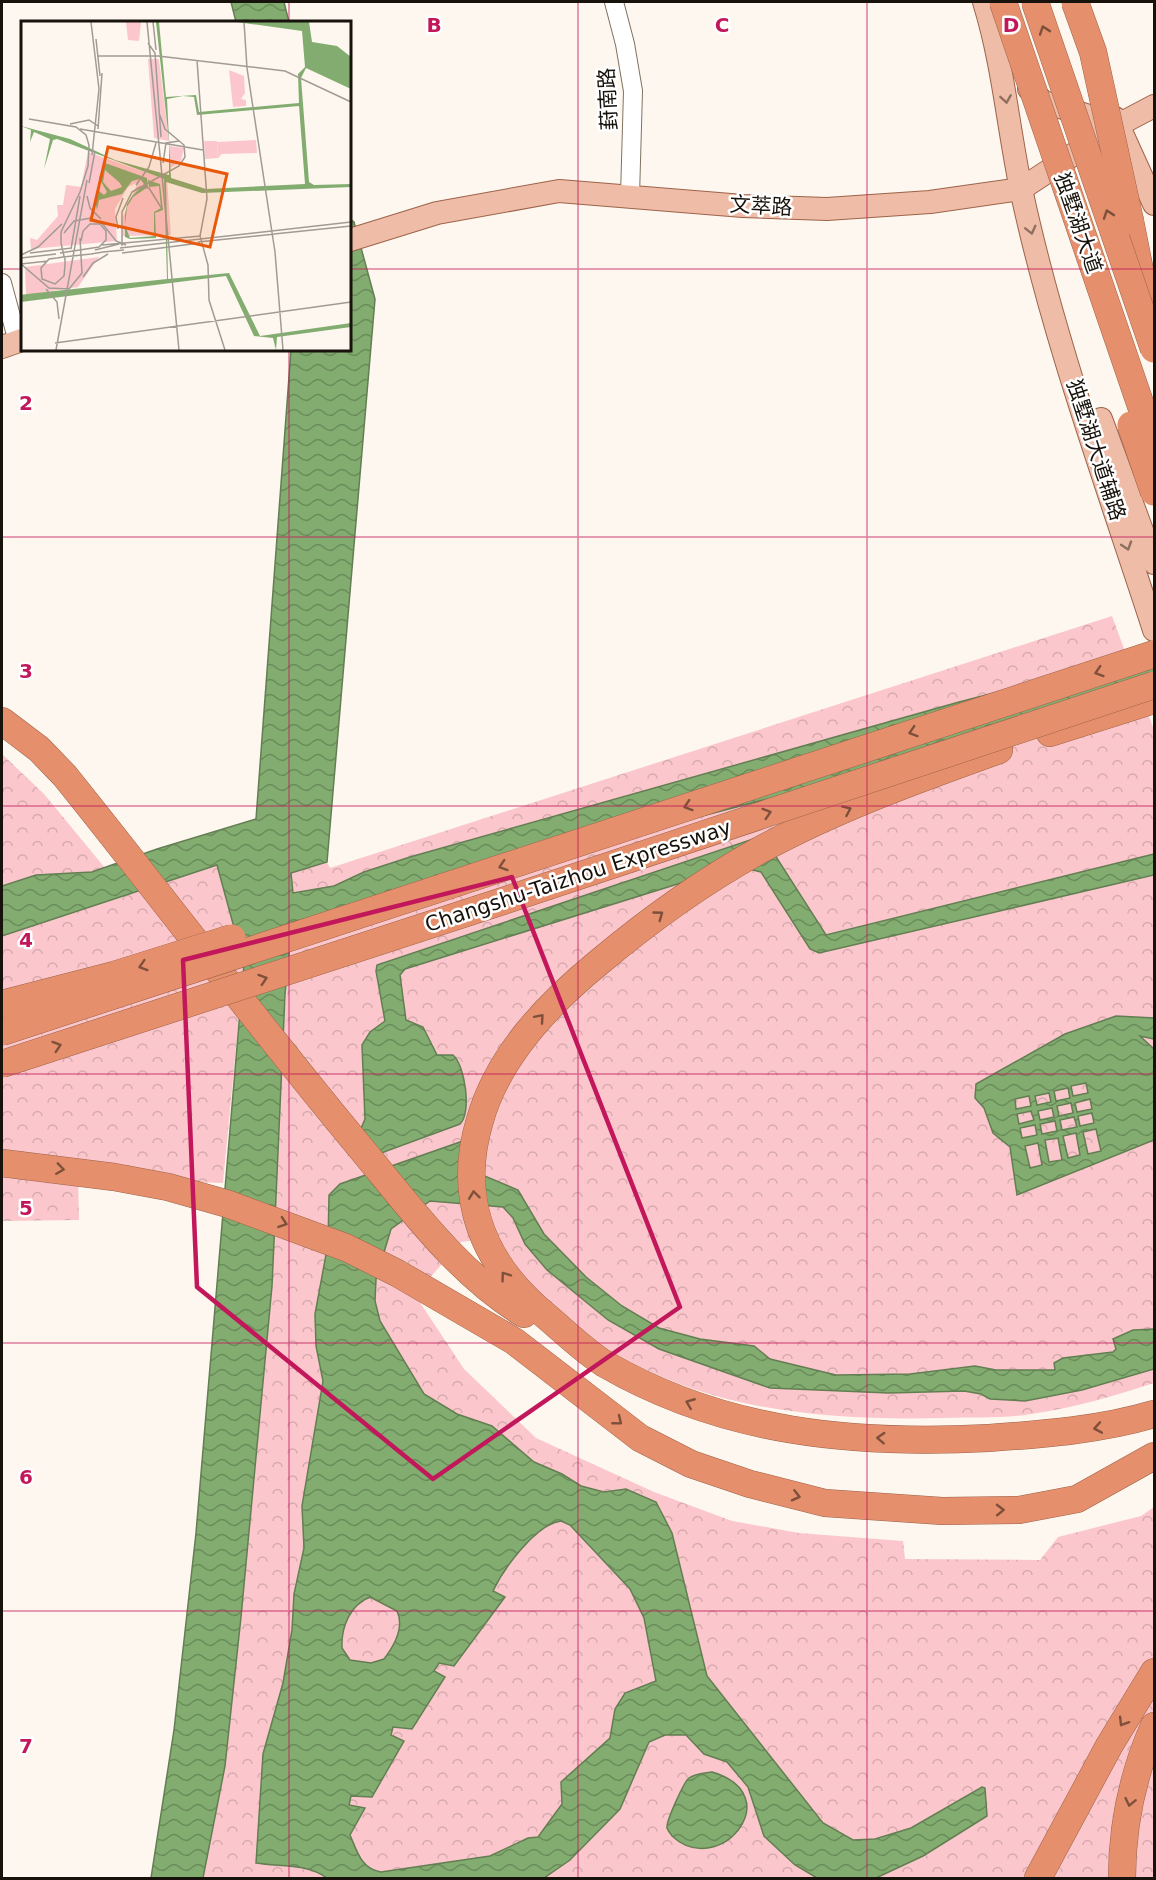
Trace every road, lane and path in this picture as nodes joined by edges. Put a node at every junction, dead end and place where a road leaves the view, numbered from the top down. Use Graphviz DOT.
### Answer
graph roads {
  1 [pos="614,2"];
  2 [pos="984,2"];
  3 [pos="1003,2"];
  4 [pos="1035,2"];
  5 [pos="1061,2"];
  6 [pos="1076,2"];
  7 [pos="997,47"];
  8 [pos="1038,104"];
  9 [pos="1155,106"];
  10 [pos="1118,125"];
  11 [pos="1021,189"];
  12 [pos="630,196"];
  13 [pos="1155,204"];
  14 [pos="357,238"];
  15 [pos="1041,270"];
  16 [pos="2,283"];
  17 [pos="14,343"];
  18 [pos="1155,348"];
  19 [pos="1155,444"];
  20 [pos="1155,492"];
  21 [pos="1155,563"];
  22 [pos="1155,630"];
  23 [pos="1155,654"];
  24 [pos="1155,685"];
  25 [pos="1155,700"];
  26 [pos="2,721"];
  27 [pos="2,736"];
  28 [pos="463,879"];
  29 [pos="2,1004"];
  30 [pos="2,1032"];
  31 [pos="2,1064"];
  32 [pos="2,1163"];
  33 [pos="445,1257"];
  34 [pos="602,1362"];
  35 [pos="586,1395"];
  36 [pos="1155,1414"];
  37 [pos="1155,1456"];
  38 [pos="1155,1672"];
  39 [pos="1155,1726"];
  40 [pos="1038,1878"];
  41 [pos="1122,1878"];
  1 -- 12 [label="street, 葑南路"];
  2 -- 7 [label="main road, 独墅湖大道辅路"];
  3 -- 8 [label="highway, 独墅湖大道, bridge"];
  18 -- 4 [label="highway, 独墅湖大道, one-way, bridge"];
  5 -- 10 [label="main road"];
  6 -- 18 [label="highway, bridge"];
  7 -- 10 [label="main road"];
  7 -- 11 [label="main road, 独墅湖大道辅路, one-way"];
  8 -- 19 [label="highway, 独墅湖大道, bridge"];
  8 -- 20 [label="highway, bridge"];
  9 -- 10 [label="main road, 文萃路"];
  10 -- 11 [label="main road, 文萃路"];
  10 -- 13 [label="main road"];
  11 -- 12 [label="main road, 文萃路"];
  11 -- 15 [label="main road, 独墅湖大道辅路, one-way"];
  12 -- 14 [label="main road, 文萃路"];
  15 -- 21 [label="main road, 独墅湖大道辅路"];
  15 -- 22 [label="main road, 独墅湖大道辅路, one-way"];
  16 -- 17 [label="street"];
  23 -- 28 [label="highway, Changshu-Taizhou Expressway, one-way, bridge"];
  31 -- 24 [label="highway, Changshu-Taizhou Expressway, one-way, bridge"];
  34 -- 25 [label="highway, one-way"];
  26 -- 33 [label="highway, bridge"];
  27 -- 33 [label="highway, bridge"];
  28 -- 29 [label="highway, one-way, bridge"];
  28 -- 30 [label="highway, Changshu-Taizhou Expressway, bridge"];
  32 -- 35 [label="highway, one-way"];
  33 -- 34 [label="highway"];
  33 -- 35 [label="highway"];
  36 -- 34 [label="highway, one-way"];
  35 -- 37 [label="highway, one-way"];
  38 -- 40 [label="highway, one-way"];
  39 -- 41 [label="highway, one-way"];
}
